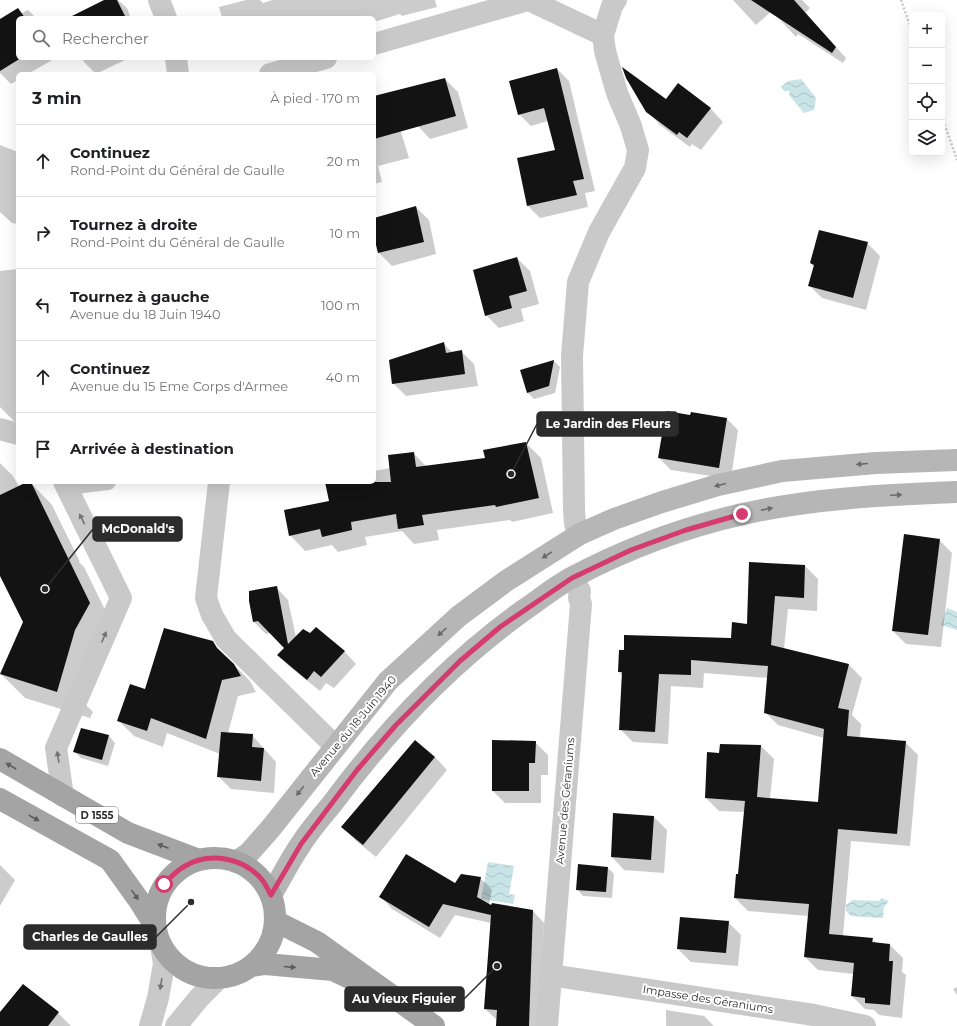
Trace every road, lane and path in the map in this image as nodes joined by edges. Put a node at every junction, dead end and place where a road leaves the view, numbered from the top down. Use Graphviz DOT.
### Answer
graph roads {
  1 [pos="159,0"];
  2 [pos="529,0"];
  3 [pos="616,0"];
  4 [pos="901,0"];
  5 [pos="165,16"];
  6 [pos="909,23"];
  7 [pos="603,35"];
  8 [pos="376,43"];
  9 [pos="176,60"];
  10 [pos="319,60"];
  11 [pos="178,72"];
  12 [pos="277,72"];
  13 [pos="943,120"];
  14 [pos="957,160"];
  15 [pos="0,429"];
  16 [pos="16,433"];
  17 [pos="957,460"];
  18 [pos="79,484"];
  19 [pos="219,484"];
  20 [pos="65,485"];
  21 [pos="957,492"];
  22 [pos="580,534"];
  23 [pos="572,578"];
  24 [pos="335,746"];
  25 [pos="0,759"];
  26 [pos="63,796"];
  27 [pos="0,799"];
  28 [pos="199,860"];
  29 [pos="236,862"];
  30 [pos="271,895"];
  31 [pos="275,921"];
  32 [pos="158,936"];
  33 [pos="252,966"];
  34 [pos="550,975"];
  35 [pos="219,978"];
  36 [pos="401,1002"];
  37 [pos="852,1025"];
  38 [pos="150,1026"];
  39 [pos="176,1026"];
  40 [pos="434,1026"];
  41 [pos="547,1026"];
  1 -- 5 [label="street"];
  2 -- 7 [label="street"];
  2 -- 8 [label="street"];
  3 -- 7 [label="street"];
  4 -- 6 [label="path"];
  7 -- 22 [label="street"];
  9 -- 11 [label="street"];
  10 -- 12 [label="street"];
  13 -- 14 [label="path"];
  15 -- 16 [label="street"];
  17 -- 22 [label="main road, Avenue du 18 Juin 1940, one-way"];
  18 -- 20 [label="lane"];
  19 -- 24 [label="street"];
  26 -- 20 [label="street, one-way"];
  23 -- 21 [label="main road, one-way"];
  22 -- 24 [label="main road, Avenue du 18 Juin 1940, one-way"];
  23 -- 30 [label="main road"];
  23 -- 34 [label="street, Avenue des Géraniums"];
  24 -- 29 [label="main road, Avenue du 18 Juin 1940, one-way"];
  26 -- 25 [label="main road, D 1555, one-way"];
  28 -- 26 [label="main road, D 1555, one-way"];
  27 -- 32 [label="main road, D 1555, one-way"];
  28 -- 29 [label="main road"];
  28 -- 32 [label="main road"];
  29 -- 30 [label="main road"];
  30 -- 31 [label="main road"];
  31 -- 33 [label="main road"];
  31 -- 36 [label="main road"];
  32 -- 35 [label="main road"];
  32 -- 38 [label="street, one-way"];
  33 -- 35 [label="main road"];
  33 -- 36 [label="main road, one-way"];
  34 -- 37 [label="street, Impasse des Géraniums"];
  34 -- 41 [label="street, Avenue des Géraniums"];
  35 -- 39 [label="street"];
  36 -- 40 [label="main road"];
}
